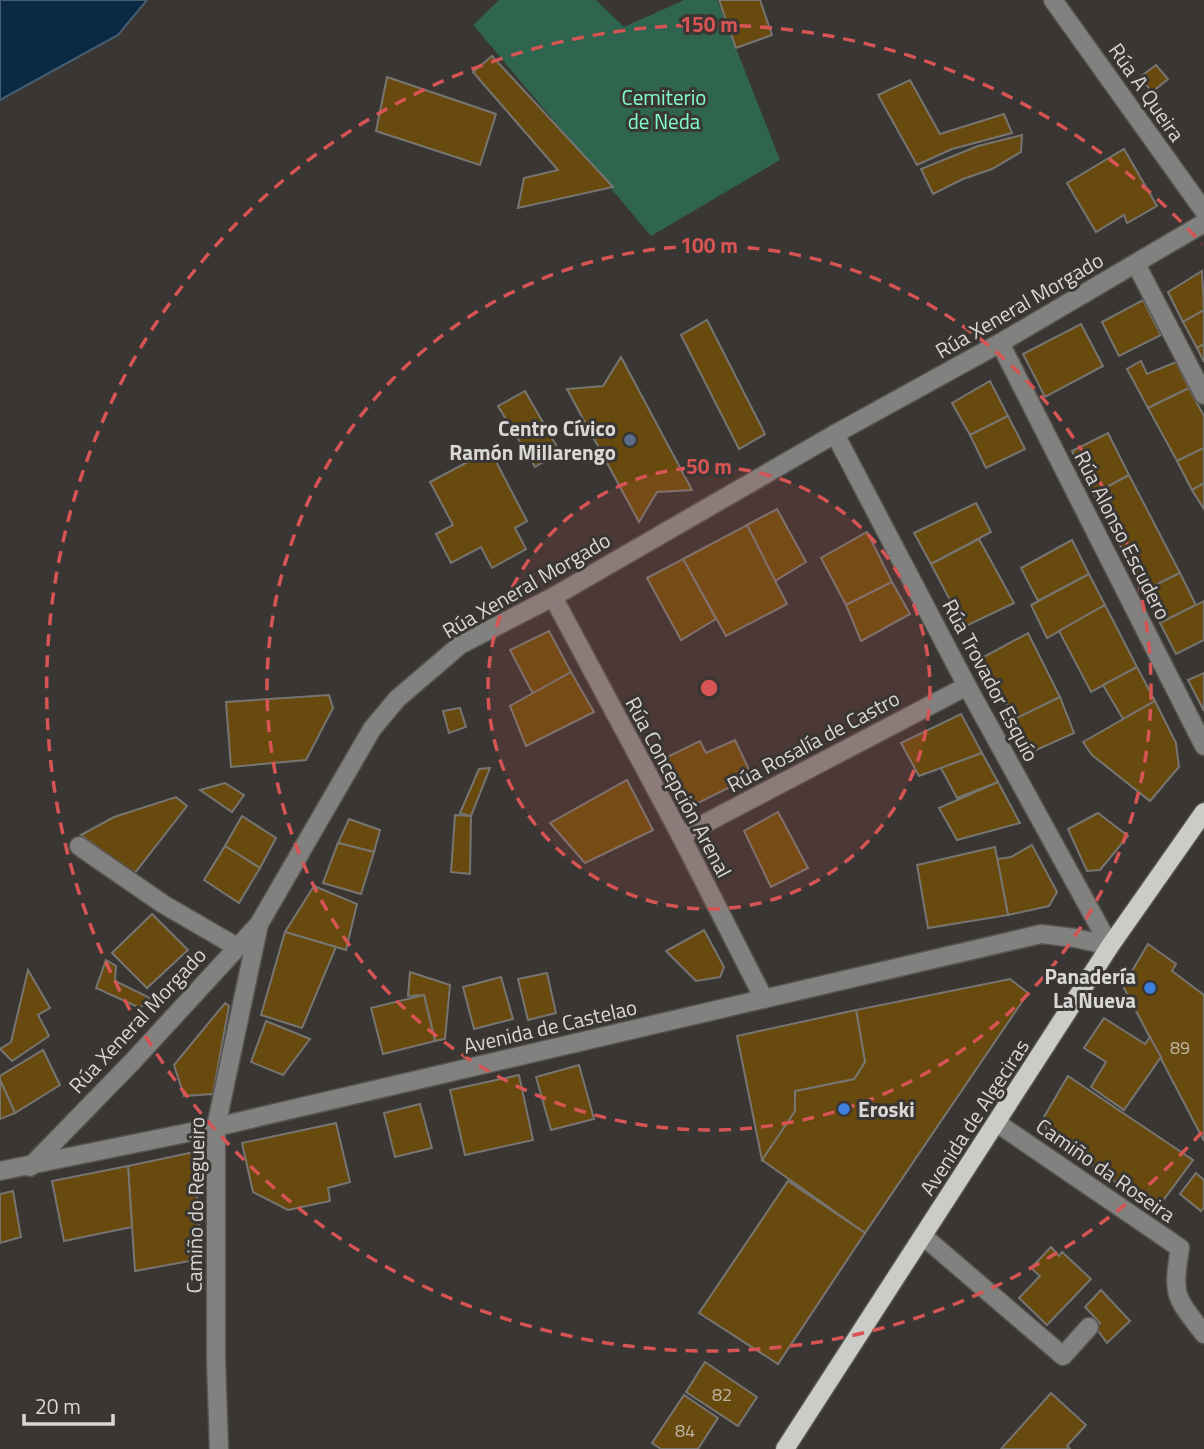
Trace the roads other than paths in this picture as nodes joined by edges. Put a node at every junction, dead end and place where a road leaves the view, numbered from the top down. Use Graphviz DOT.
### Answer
graph roads {
  1 [pos="1053,0"];
  2 [pos="1204,211"];
  3 [pos="1204,223"];
  4 [pos="1136,264"];
  5 [pos="1000,343"];
  6 [pos="1204,395"];
  7 [pos="835,434"];
  8 [pos="552,597"];
  9 [pos="967,686"];
  10 [pos="1204,746"];
  11 [pos="1204,812"];
  12 [pos="681,836"];
  13 [pos="79,846"];
  14 [pos="259,924"];
  15 [pos="1110,946"];
  16 [pos="237,947"];
  17 [pos="764,999"];
  18 [pos="997,1123"];
  19 [pos="215,1127"];
  20 [pos="30,1167"];
  21 [pos="0,1171"];
  22 [pos="923,1236"];
  23 [pos="1089,1327"];
  24 [pos="1204,1334"];
  25 [pos="219,1449"];
  26 [pos="785,1449"];
  1 -- 2 [label="street, Rúa A Queira"];
  3 -- 4 [label="street, Rúa Xeneral Morgado"];
  4 -- 5 [label="street, Rúa Xeneral Morgado"];
  4 -- 6 [label="street"];
  5 -- 7 [label="street, Rúa Xeneral Morgado"];
  5 -- 10 [label="street, Rúa Alonso Escudero"];
  7 -- 8 [label="street, Rúa Xeneral Morgado"];
  7 -- 9 [label="street, Rúa Trovador Esquío"];
  8 -- 12 [label="street, Rúa Concepción Arenal"];
  8 -- 14 [label="street, Rúa Xeneral Morgado"];
  9 -- 12 [label="street, Rúa Rosalía de Castro"];
  9 -- 15 [label="street, Rúa Trovador Esquío"];
  11 -- 15 [label="main road, Avenida de Algeciras"];
  12 -- 17 [label="street, Rúa Concepción Arenal"];
  13 -- 16 [label="street"];
  14 -- 16 [label="street, Rúa Xeneral Morgado"];
  14 -- 19 [label="street, Camiño do Regueiro"];
  15 -- 17 [label="street, Avenida de Castelao"];
  15 -- 18 [label="main road, Avenida de Algeciras"];
  16 -- 20 [label="street, Rúa Xeneral Morgado"];
  17 -- 19 [label="street, Avenida de Castelao"];
  18 -- 22 [label="main road, Avenida de Algeciras"];
  18 -- 24 [label="street, Camiño da Roseira"];
  19 -- 20 [label="street, Avenida de Castelao"];
  19 -- 25 [label="street, Camiño do Regueiro"];
  20 -- 21 [label="street, Avenida de Castelao"];
  22 -- 23 [label="street"];
  22 -- 26 [label="main road, Avenida de Algeciras"];
}
